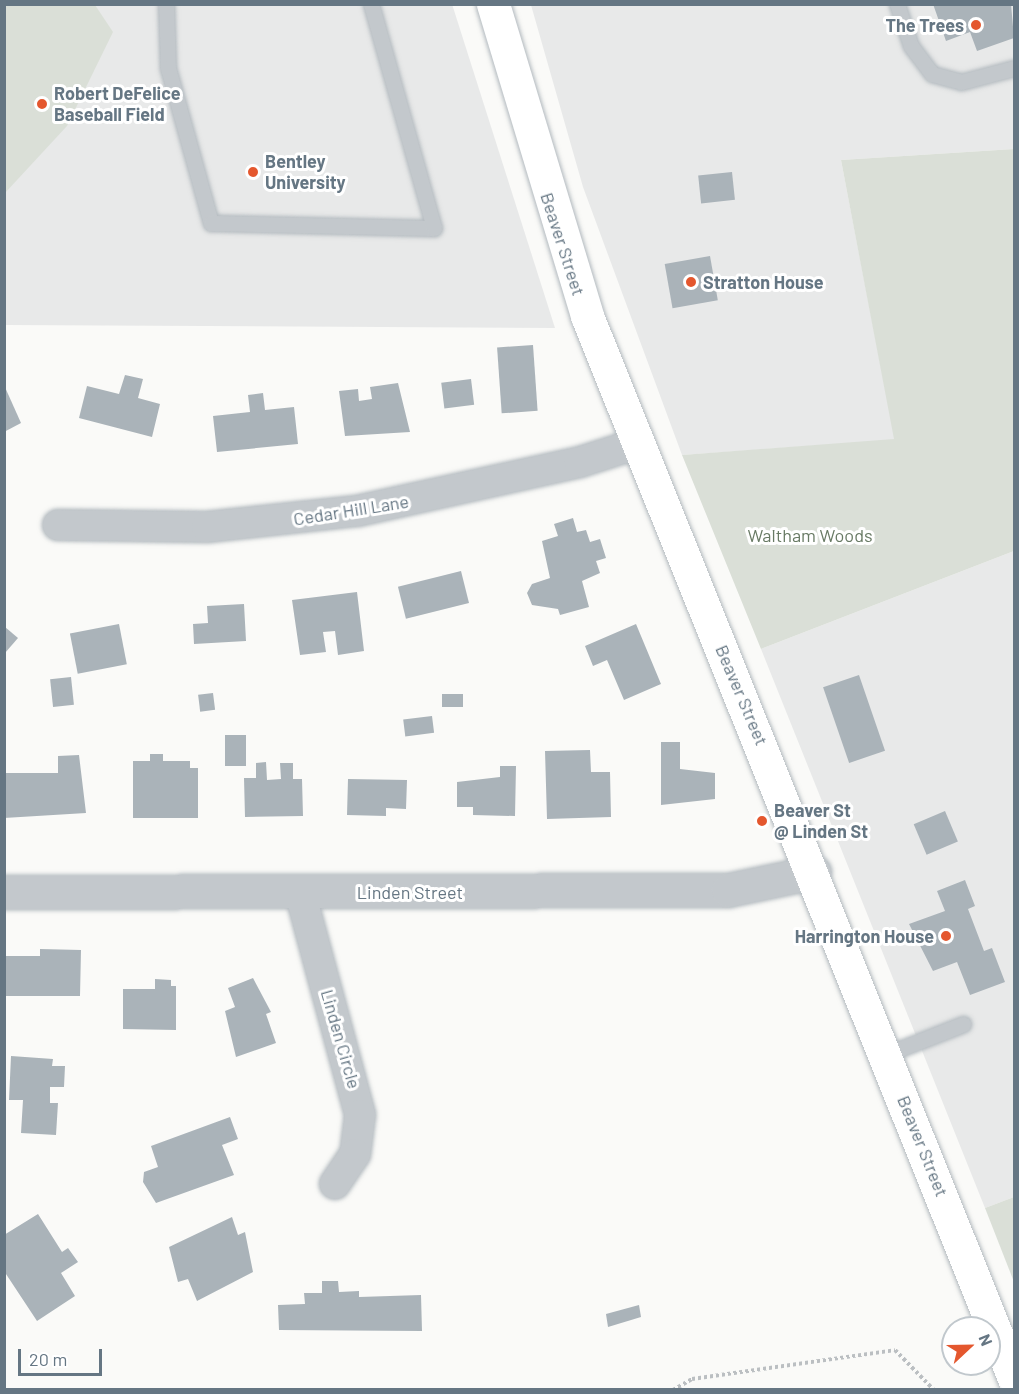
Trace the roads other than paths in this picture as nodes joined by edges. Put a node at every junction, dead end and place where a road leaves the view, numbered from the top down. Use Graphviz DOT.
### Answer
graph roads {
  1 [pos="166,4"];
  2 [pos="371,4"];
  3 [pos="493,4"];
  4 [pos="897,4"];
  5 [pos="1014,69"];
  6 [pos="636,444"];
  7 [pos="58,525"];
  8 [pos="814,872"];
  9 [pos="4,892"];
  10 [pos="300,892"];
  11 [pos="963,1024"];
  12 [pos="886,1054"];
  13 [pos="335,1184"];
  14 [pos="1014,1378"];
  1 -- 2 [label="lane"];
  3 -- 6 [label="main road, Beaver Street"];
  4 -- 5 [label="lane"];
  6 -- 7 [label="street, Cedar Hill Lane"];
  6 -- 8 [label="main road, Beaver Street"];
  8 -- 10 [label="street, Linden Street"];
  8 -- 12 [label="main road, Beaver Street"];
  9 -- 10 [label="street, Linden Street"];
  10 -- 13 [label="street, Linden Circle"];
  11 -- 12 [label="lane"];
  12 -- 14 [label="main road, Beaver Street"];
}
